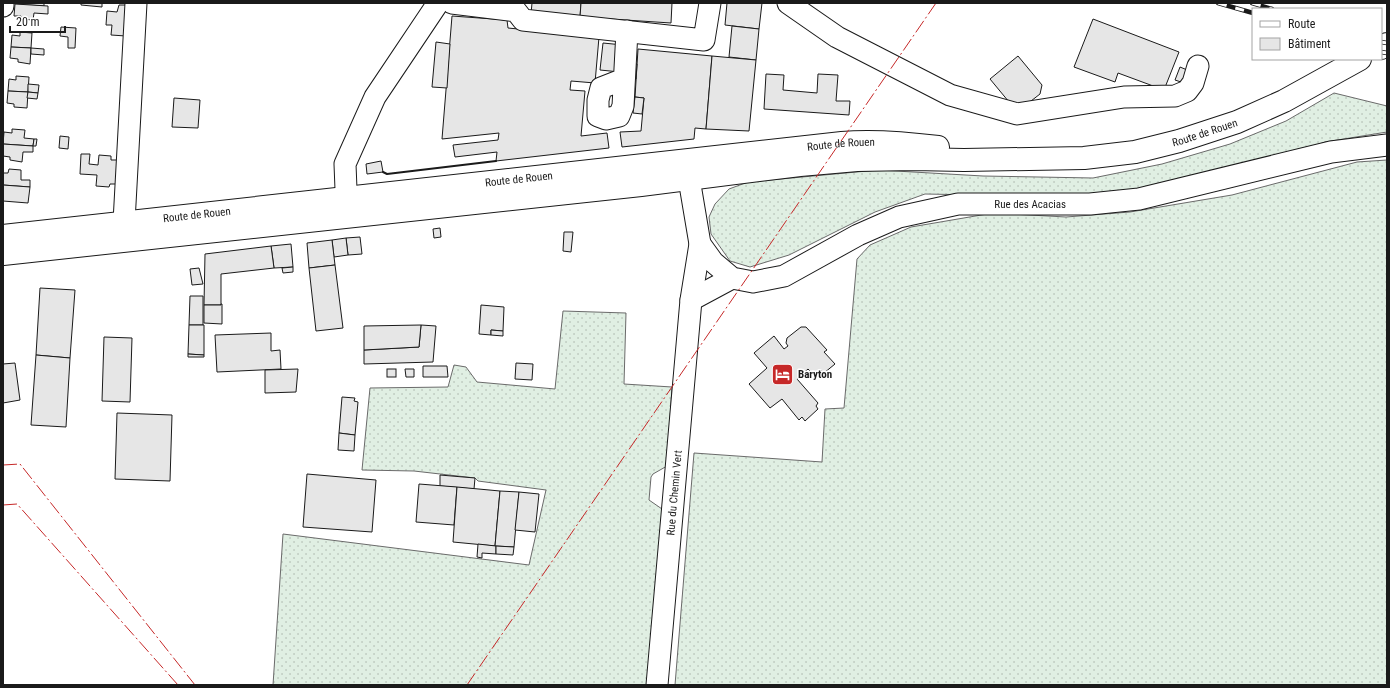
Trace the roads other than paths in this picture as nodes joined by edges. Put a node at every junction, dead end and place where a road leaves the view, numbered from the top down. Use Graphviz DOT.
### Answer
graph roads {
  1 [pos="3,3"];
  2 [pos="136,3"];
  3 [pos="438,3"];
  4 [pos="452,3"];
  5 [pos="710,3"];
  6 [pos="788,3"];
  7 [pos="3,6"];
  8 [pos="627,31"];
  9 [pos="1358,60"];
  10 [pos="1198,66"];
  11 [pos="624,79"];
  12 [pos="1387,145"];
  13 [pos="687,170"];
  14 [pos="347,207"];
  15 [pos="125,232"];
  16 [pos="3,236"];
  17 [pos="700,244"];
  18 [pos="3,254"];
  19 [pos="732,278"];
  20 [pos="691,300"];
  21 [pos="657,685"];
  1 -- 7 [label="street"];
  2 -- 15 [label="street"];
  3 -- 14 [label="street"];
  4 -- 8 [label="street"];
  5 -- 8 [label="street"];
  6 -- 10 [label="street"];
  8 -- 11 [label="street"];
  9 -- 13 [label="main road, Route de Rouen"];
  12 -- 19 [label="street, Rue des Acacias"];
  13 -- 14 [label="main road, Route de Rouen"];
  13 -- 17 [label="street, Rue du Chemin Vert"];
  14 -- 15 [label="main road, Route de Rouen"];
  15 -- 16 [label="main road, Route de Rouen"];
  15 -- 18 [label="main road, Route de Rouen"];
  17 -- 19 [label="street, Rue des Acacias"];
  17 -- 20 [label="street, Rue du Chemin Vert"];
  19 -- 20 [label="street"];
  20 -- 21 [label="street, Rue du Chemin Vert"];
}
